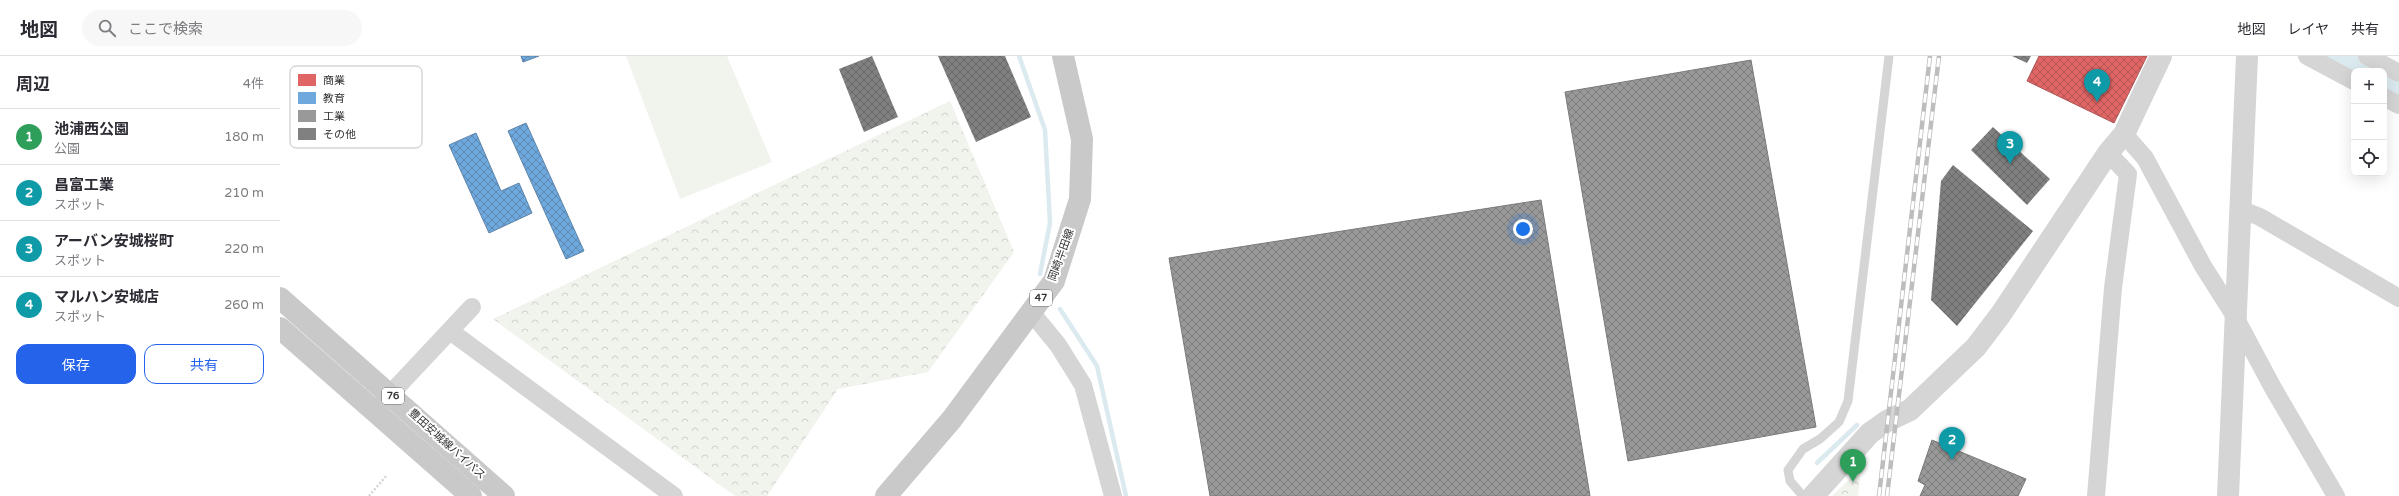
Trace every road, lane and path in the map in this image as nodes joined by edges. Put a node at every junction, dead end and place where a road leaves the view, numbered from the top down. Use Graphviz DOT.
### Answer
graph roads {
  1 [pos="1063,56"];
  2 [pos="1889,56"];
  3 [pos="2161,56"];
  4 [pos="2247,56"];
  5 [pos="2307,56"];
  6 [pos="2367,56"];
  7 [pos="2385,60"];
  8 [pos="2399,73"];
  9 [pos="2351,79"];
  10 [pos="2387,99"];
  11 [pos="2399,105"];
  12 [pos="2124,134"];
  13 [pos="2108,153"];
  14 [pos="2240,209"];
  15 [pos="280,298"];
  16 [pos="2399,298"];
  17 [pos="472,307"];
  18 [pos="1031,312"];
  19 [pos="2234,315"];
  20 [pos="280,328"];
  21 [pos="450,331"];
  22 [pos="390,394"];
  23 [pos="374,411"];
  24 [pos="387,475"];
  25 [pos="369,496"];
  26 [pos="471,496"];
  27 [pos="504,496"];
  28 [pos="674,496"];
  29 [pos="886,496"];
  30 [pos="1113,496"];
  31 [pos="1803,496"];
  32 [pos="1813,496"];
  33 [pos="2096,496"];
  34 [pos="2228,496"];
  35 [pos="2336,496"];
  1 -- 18 [label="main road, 岡崎半田線 / 47"];
  2 -- 31 [label="lane"];
  3 -- 12 [label="street"];
  4 -- 14 [label="street"];
  5 -- 9 [label="street"];
  6 -- 7 [label="street"];
  7 -- 8 [label="street"];
  10 -- 11 [label="street"];
  12 -- 13 [label="street"];
  12 -- 19 [label="street"];
  13 -- 32 [label="street"];
  13 -- 33 [label="street"];
  14 -- 16 [label="street"];
  14 -- 19 [label="street"];
  15 -- 22 [label="main road, 豊田安城線バイパス / 76"];
  17 -- 21 [label="street"];
  18 -- 29 [label="main road, 岡崎半田線 / 47"];
  18 -- 30 [label="street"];
  19 -- 34 [label="street"];
  19 -- 35 [label="street"];
  20 -- 23 [label="main road, 豊田安城線バイパス / 76"];
  21 -- 22 [label="street"];
  21 -- 28 [label="street"];
  22 -- 23 [label="street"];
  22 -- 27 [label="main road, 豊田安城線バイパス / 76"];
  23 -- 26 [label="main road, 豊田安城線バイパス / 76"];
  24 -- 25 [label="path"];
}
